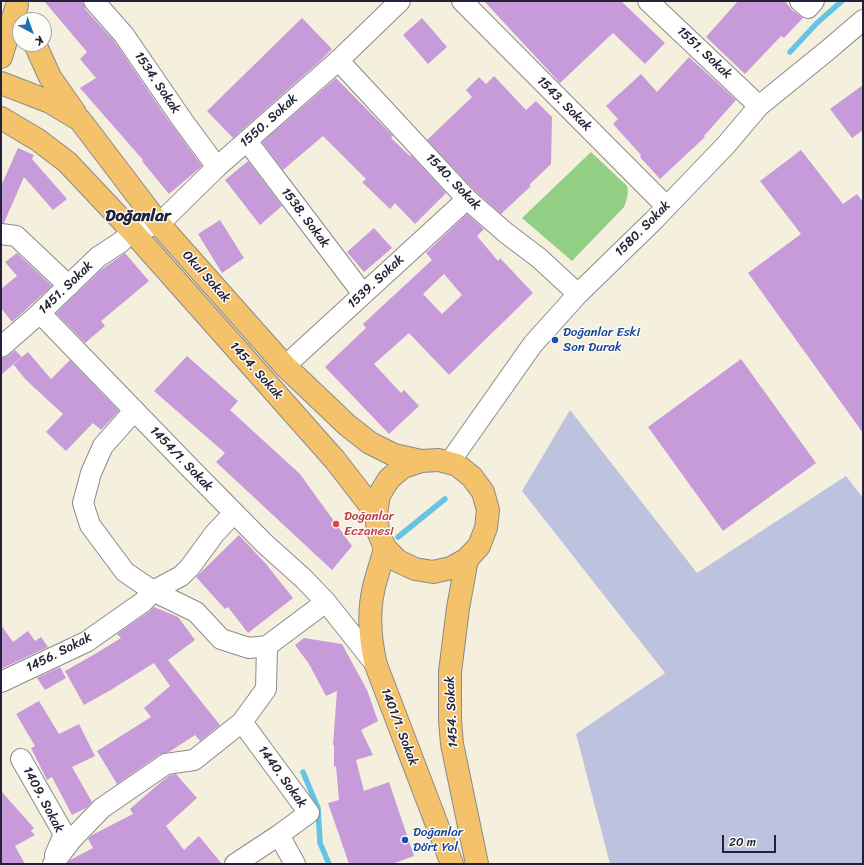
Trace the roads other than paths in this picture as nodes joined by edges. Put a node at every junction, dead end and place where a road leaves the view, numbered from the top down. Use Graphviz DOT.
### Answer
graph roads {
  1 [pos="94,1"];
  2 [pos="400,1"];
  3 [pos="462,1"];
  4 [pos="648,1"];
  5 [pos="19,9"];
  6 [pos="863,20"];
  7 [pos="39,52"];
  8 [pos="1,57"];
  9 [pos="338,60"];
  10 [pos="1,83"];
  11 [pos="759,106"];
  12 [pos="1,118"];
  13 [pos="80,120"];
  14 [pos="247,141"];
  15 [pos="217,167"];
  16 [pos="467,199"];
  17 [pos="666,206"];
  18 [pos="159,224"];
  19 [pos="132,231"];
  20 [pos="1,234"];
  21 [pos="69,286"];
  22 [pos="363,294"];
  23 [pos="578,294"];
  24 [pos="40,313"];
  25 [pos="1,346"];
  26 [pos="285,366"];
  27 [pos="134,411"];
  28 [pos="421,460"];
  29 [pos="449,463"];
  30 [pos="234,513"];
  31 [pos="376,513"];
  32 [pos="385,548"];
  33 [pos="467,560"];
  34 [pos="153,591"];
  35 [pos="326,602"];
  36 [pos="267,646"];
  37 [pos="376,665"];
  38 [pos="1,682"];
  39 [pos="242,722"];
  40 [pos="21,759"];
  41 [pos="279,835"];
  42 [pos="52,864"];
  43 [pos="235,864"];
  44 [pos="295,864"];
  45 [pos="452,864"];
  46 [pos="477,864"];
  1 -- 15 [label="street, 1534. Sokak"];
  2 -- 9 [label="street, 1550. Sokak"];
  3 -- 17 [label="street, 1543. Sokak"];
  4 -- 11 [label="street, 1551. Sokak"];
  5 -- 8 [label="main road"];
  6 -- 11 [label="street, 1580. Sokak"];
  7 -- 13 [label="main road"];
  9 -- 14 [label="street, 1550. Sokak"];
  9 -- 16 [label="street, 1540. Sokak"];
  10 -- 13 [label="main road, Okul Sokak"];
  11 -- 17 [label="street, 1580. Sokak"];
  12 -- 19 [label="main road"];
  13 -- 18 [label="main road, Okul Sokak"];
  14 -- 15 [label="street, 1550. Sokak"];
  14 -- 22 [label="street, 1538. Sokak"];
  15 -- 18 [label="street, 1550. Sokak"];
  16 -- 22 [label="street, 1539. Sokak"];
  16 -- 23 [label="street, 1540. Sokak"];
  17 -- 23 [label="street, 1580. Sokak"];
  18 -- 19 [label="street, 1550. Sokak"];
  18 -- 26 [label="main road, Okul Sokak"];
  19 -- 21 [label="street, 1451. Sokak"];
  19 -- 31 [label="main road, 1454. Sokak"];
  20 -- 21 [label="street"];
  21 -- 24 [label="street, 1451. Sokak"];
  22 -- 26 [label="street, 1539. Sokak"];
  23 -- 29 [label="street, 1580. Sokak"];
  24 -- 25 [label="street, 1451. Sokak"];
  24 -- 27 [label="street, 1454/1. Sokak"];
  26 -- 28 [label="main road, Okul Sokak"];
  27 -- 30 [label="street, 1454/1. Sokak"];
  27 -- 34 [label="street"];
  28 -- 29 [label="main road"];
  28 -- 31 [label="main road"];
  29 -- 33 [label="main road"];
  30 -- 34 [label="street, 1456. Sokak"];
  30 -- 35 [label="street, 1454/1. Sokak"];
  31 -- 32 [label="main road"];
  32 -- 33 [label="main road"];
  32 -- 37 [label="main road"];
  33 -- 46 [label="main road, 1454. Sokak"];
  34 -- 36 [label="street"];
  34 -- 38 [label="street, 1456. Sokak"];
  35 -- 36 [label="street"];
  35 -- 37 [label="street, 1401/1. Sokak"];
  36 -- 39 [label="street"];
  37 -- 45 [label="main road, 1401/1. Sokak"];
  39 -- 41 [label="street, 1440. Sokak"];
  39 -- 42 [label="street"];
  40 -- 42 [label="street, 1409. Sokak"];
  41 -- 43 [label="street"];
  41 -- 44 [label="street"];
}
